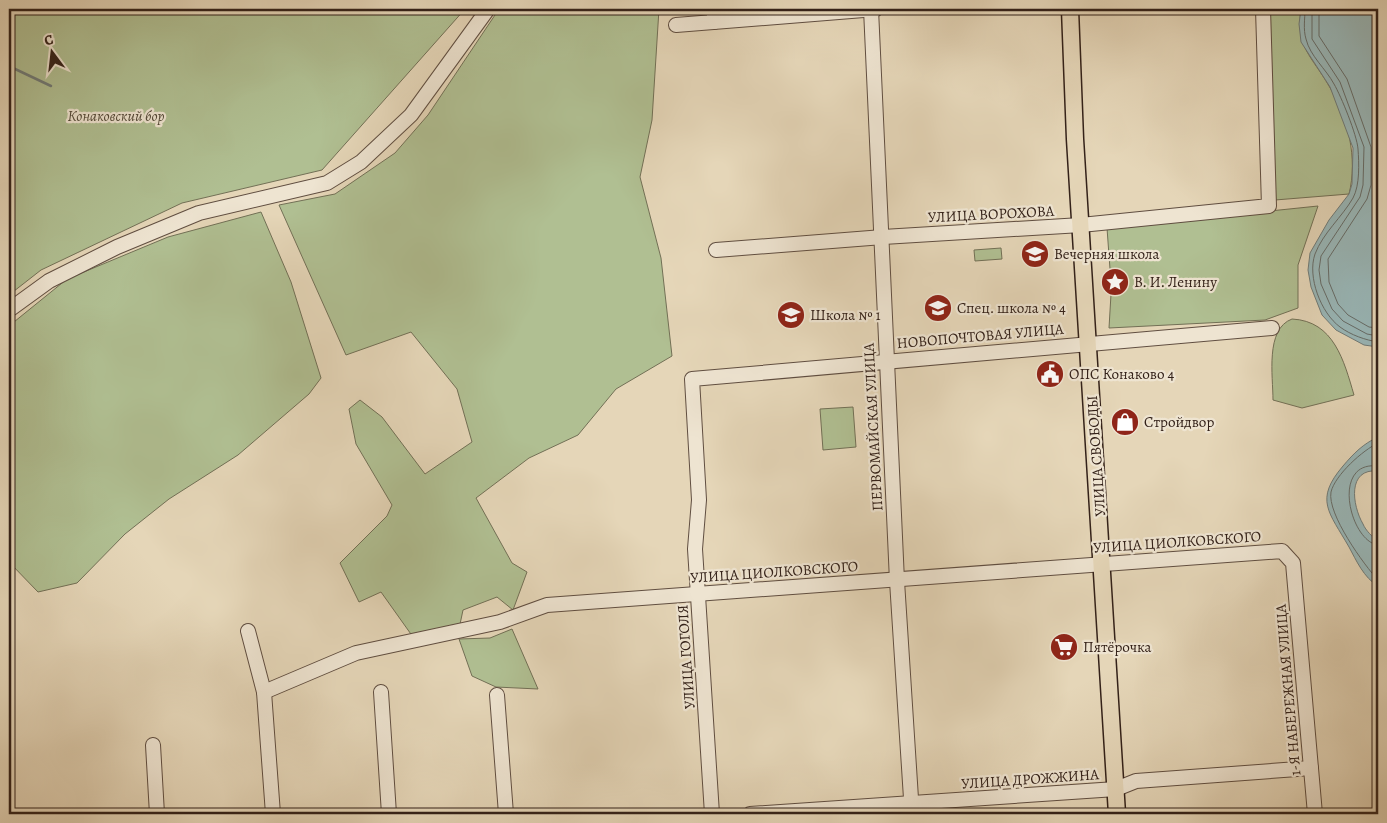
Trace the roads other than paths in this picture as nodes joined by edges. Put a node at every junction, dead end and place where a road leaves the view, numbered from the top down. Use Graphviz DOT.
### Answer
graph roads {
  1 [pos="488,9"];
  2 [pos="872,9"];
  3 [pos="876,9"];
  4 [pos="1070,9"];
  5 [pos="1263,9"];
  6 [pos="714,15"];
  7 [pos="676,25"];
  8 [pos="1081,225"];
  9 [pos="883,237"];
  10 [pos="716,250"];
  11 [pos="9,310"];
  12 [pos="1272,328"];
  13 [pos="1088,342"];
  14 [pos="886,360"];
  15 [pos="692,378"];
  16 [pos="1102,563"];
  17 [pos="1293,563"];
  18 [pos="896,581"];
  19 [pos="698,593"];
  20 [pos="248,631"];
  21 [pos="264,692"];
  22 [pos="381,692"];
  23 [pos="497,695"];
  24 [pos="153,745"];
  25 [pos="1311,768"];
  26 [pos="1116,789"];
  27 [pos="912,809"];
  28 [pos="157,814"];
  29 [pos="273,814"];
  30 [pos="389,814"];
  31 [pos="506,814"];
  32 [pos="712,814"];
  33 [pos="750,814"];
  34 [pos="1117,814"];
  35 [pos="1315,814"];
  1 -- 11 [label="street"];
  2 -- 3 [label="street"];
  2 -- 6 [label="street"];
  2 -- 9 [label="street, ПЕРВОМАЙСКАЯ УЛИЦА"];
  4 -- 8 [label="main road, УЛИЦА СВОБОДЫ"];
  5 -- 8 [label="street, УЛИЦА ВОРОХОВА"];
  6 -- 7 [label="street"];
  8 -- 9 [label="street, УЛИЦА ВОРОХОВА"];
  8 -- 13 [label="main road, УЛИЦА СВОБОДЫ"];
  9 -- 10 [label="street, УЛИЦА ВОРОХОВА"];
  9 -- 14 [label="street, ПЕРВОМАЙСКАЯ УЛИЦА"];
  12 -- 13 [label="street, НОВОПОЧТОВАЯ УЛИЦА"];
  13 -- 14 [label="street, НОВОПОЧТОВАЯ УЛИЦА"];
  13 -- 16 [label="main road, УЛИЦА СВОБОДЫ"];
  14 -- 15 [label="street, НОВОПОЧТОВАЯ УЛИЦА"];
  14 -- 18 [label="street, ПЕРВОМАЙСКАЯ УЛИЦА"];
  15 -- 19 [label="street, УЛИЦА ГОГОЛЯ"];
  16 -- 17 [label="street, УЛИЦА ЦИОЛКОВСКОГО"];
  16 -- 18 [label="street, УЛИЦА ЦИОЛКОВСКОГО"];
  16 -- 26 [label="main road, УЛИЦА СВОБОДЫ"];
  17 -- 25 [label="street, 1-Я НАБЕРЕЖНАЯ УЛИЦА"];
  18 -- 19 [label="street, УЛИЦА ЦИОЛКОВСКОГО"];
  18 -- 27 [label="street, ПЕРВОМАЙСКАЯ УЛИЦА"];
  19 -- 21 [label="street, УЛИЦА ЦИОЛКОВСКОГО"];
  19 -- 32 [label="street, УЛИЦА ГОГОЛЯ"];
  20 -- 21 [label="street"];
  21 -- 29 [label="street"];
  22 -- 30 [label="street"];
  23 -- 31 [label="street"];
  24 -- 28 [label="street"];
  25 -- 26 [label="street, УЛИЦА ДРОЖЖИНА"];
  25 -- 35 [label="street, 1-Я НАБЕРЕЖНАЯ УЛИЦА"];
  26 -- 27 [label="street, УЛИЦА ДРОЖЖИНА"];
  26 -- 34 [label="main road, УЛИЦА СВОБОДЫ"];
  27 -- 33 [label="street, УЛИЦА ДРОЖЖИНА"];
}
